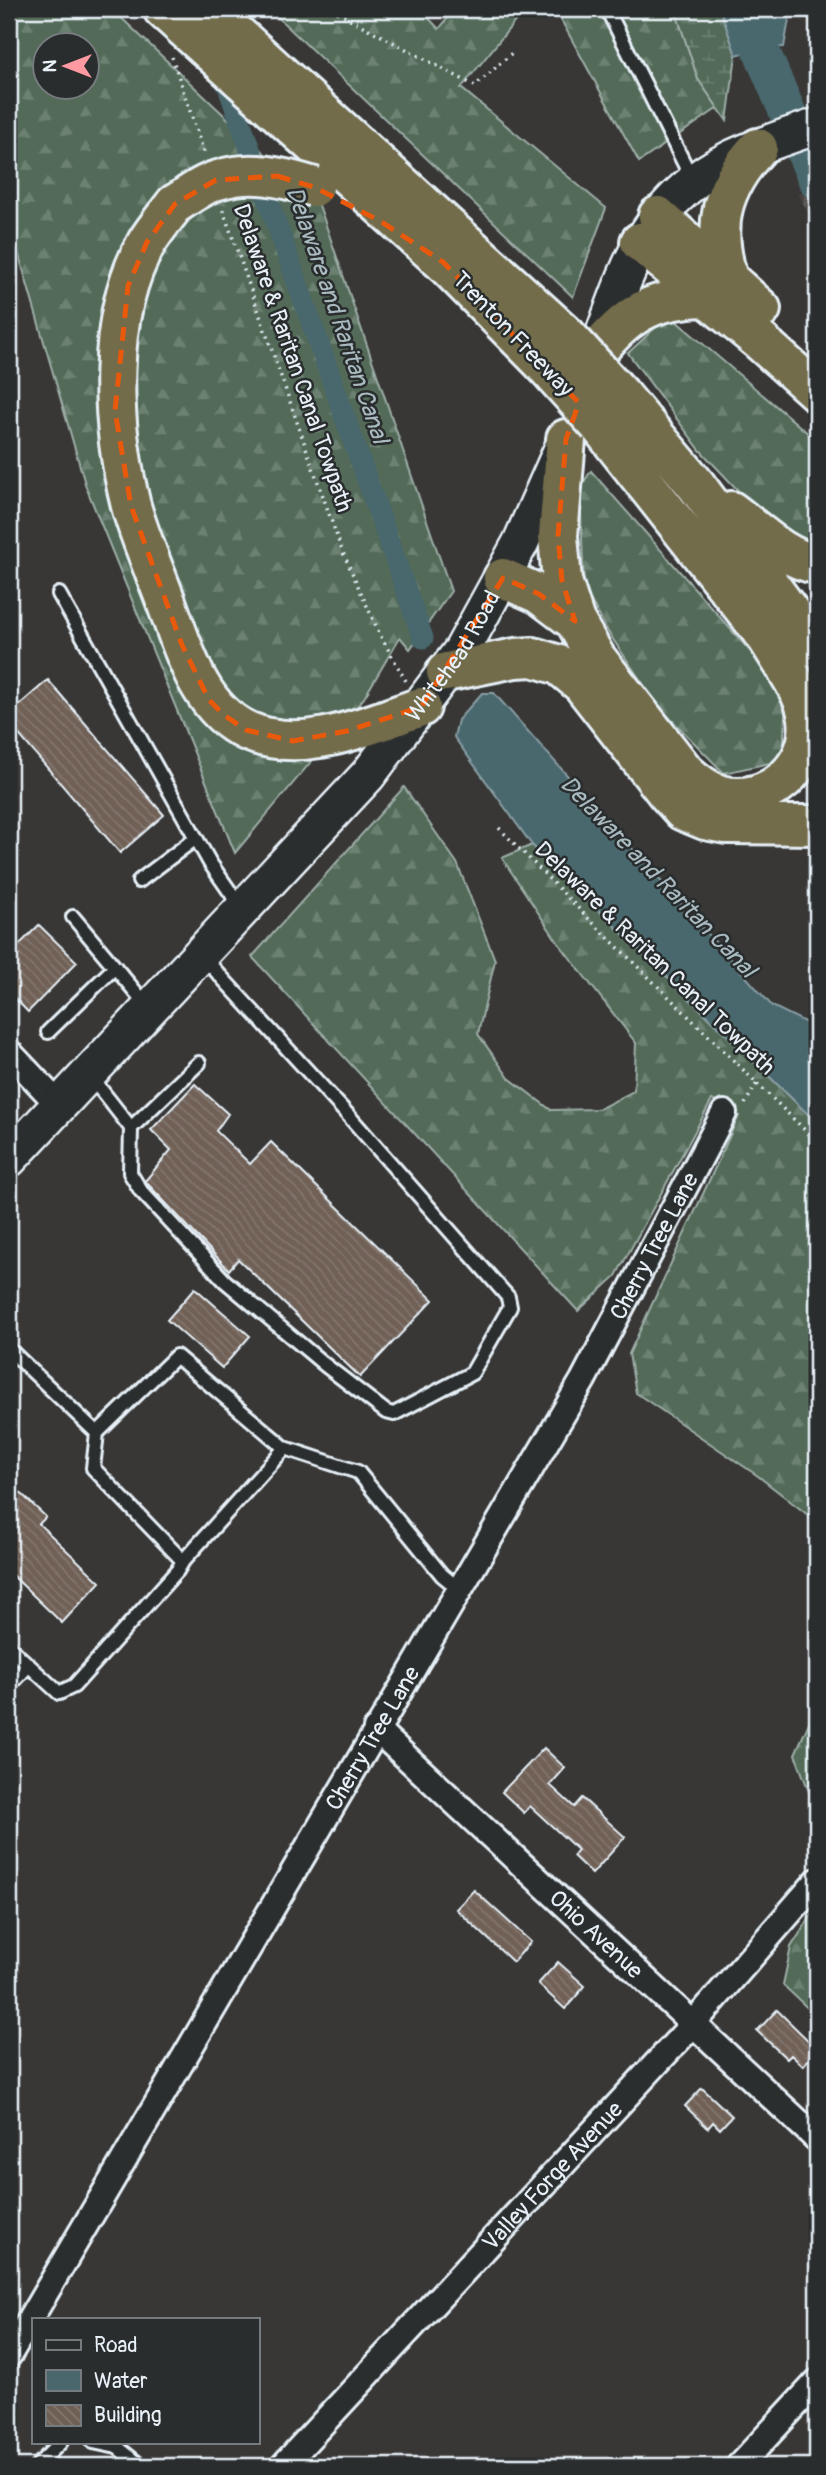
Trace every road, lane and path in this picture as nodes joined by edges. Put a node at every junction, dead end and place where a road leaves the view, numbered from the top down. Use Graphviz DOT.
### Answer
graph roads {
  1 [pos="163,9"];
  2 [pos="209,9"];
  3 [pos="331,9"];
  4 [pos="607,9"];
  5 [pos="513,52"];
  6 [pos="170,53"];
  7 [pos="817,126"];
  8 [pos="762,146"];
  9 [pos="204,154"];
  10 [pos="332,162"];
  11 [pos="694,182"];
  12 [pos="221,205"];
  13 [pos="649,229"];
  14 [pos="718,288"];
  15 [pos="569,349"];
  16 [pos="817,360"];
  17 [pos="817,392"];
  18 [pos="582,432"];
  19 [pos="696,485"];
  20 [pos="817,564"];
  21 [pos="503,578"];
  22 [pos="59,594"];
  23 [pos="575,621"];
  24 [pos="766,636"];
  25 [pos="817,649"];
  26 [pos="449,677"];
  27 [pos="817,703"];
  28 [pos="817,825"];
  29 [pos="499,828"];
  30 [pos="196,838"];
  31 [pos="139,881"];
  32 [pos="242,909"];
  33 [pos="73,917"];
  34 [pos="201,954"];
  35 [pos="115,967"];
  36 [pos="149,1008"];
  37 [pos="48,1032"];
  38 [pos="9,1052"];
  39 [pos="200,1063"];
  40 [pos="88,1074"];
  41 [pos="59,1105"];
  42 [pos="724,1113"];
  43 [pos="131,1128"];
  44 [pos="817,1142"];
  45 [pos="9,1159"];
  46 [pos="9,1349"];
  47 [pos="97,1433"];
  48 [pos="285,1448"];
  49 [pos="183,1561"];
  50 [pos="459,1590"];
  51 [pos="9,1647"];
  52 [pos="29,1665"];
  53 [pos="9,1685"];
  54 [pos="376,1729"];
  55 [pos="817,1881"];
  56 [pos="693,2024"];
  57 [pos="817,2139"];
  58 [pos="9,2355"];
  59 [pos="817,2382"];
  60 [pos="59,2444"];
  61 [pos="103,2444"];
  62 [pos="37,2466"];
  63 [pos="141,2466"];
  64 [pos="283,2466"];
  65 [pos="739,2466"];
  1 -- 10 [label="highway, Trenton Freeway"];
  2 -- 10 [label="highway, Trenton Freeway"];
  3 -- 5 [label="path"];
  4 -- 11 [label="lane"];
  6 -- 9 [label="path"];
  7 -- 8 [label="main road, Whitehead Road"];
  8 -- 11 [label="main road, Whitehead Road"];
  8 -- 14 [label="highway"];
  10 -- 15 [label="highway, Trenton Freeway"];
  10 -- 15 [label="highway, Trenton Freeway"];
  10 -- 26 [label="highway, bridge"];
  11 -- 13 [label="main road, Whitehead Road"];
  12 -- 26 [label="path, Delaware & Raritan Canal Towpath"];
  13 -- 14 [label="highway"];
  13 -- 15 [label="main road, Whitehead Road"];
  14 -- 15 [label="highway"];
  14 -- 16 [label="highway"];
  14 -- 17 [label="highway"];
  15 -- 18 [label="highway, Trenton Freeway, bridge"];
  15 -- 18 [label="main road, Whitehead Road"];
  15 -- 19 [label="highway, Trenton Freeway, bridge"];
  18 -- 21 [label="main road, Whitehead Road"];
  18 -- 23 [label="highway"];
  18 -- 24 [label="highway, Trenton Freeway"];
  19 -- 20 [label="highway"];
  19 -- 25 [label="highway, Trenton Freeway"];
  21 -- 23 [label="highway"];
  21 -- 26 [label="main road, Whitehead Road"];
  22 -- 30 [label="lane"];
  23 -- 24 [label="highway"];
  24 -- 27 [label="highway, Trenton Freeway"];
  26 -- 28 [label="highway"];
  26 -- 32 [label="main road, Whitehead Road"];
  29 -- 44 [label="path, Delaware & Raritan Canal Towpath"];
  30 -- 31 [label="lane"];
  30 -- 32 [label="lane"];
  32 -- 34 [label="main road, Whitehead Road"];
  33 -- 35 [label="lane"];
  34 -- 36 [label="main road, Whitehead Road"];
  34 -- 43 [label="lane"];
  35 -- 36 [label="lane"];
  35 -- 37 [label="lane"];
  36 -- 40 [label="main road, Whitehead Road"];
  38 -- 41 [label="street"];
  39 -- 43 [label="lane"];
  40 -- 41 [label="main road, Whitehead Road"];
  40 -- 43 [label="lane"];
  41 -- 45 [label="main road, Whitehead Road"];
  42 -- 50 [label="street, Cherry Tree Lane"];
  46 -- 47 [label="lane"];
  47 -- 48 [label="lane"];
  47 -- 49 [label="lane"];
  48 -- 49 [label="lane"];
  48 -- 50 [label="lane"];
  49 -- 52 [label="lane"];
  50 -- 54 [label="street, Cherry Tree Lane"];
  51 -- 52 [label="lane"];
  52 -- 53 [label="lane"];
  54 -- 56 [label="street, Ohio Avenue"];
  54 -- 58 [label="street, Cherry Tree Lane"];
  55 -- 56 [label="street, Valley Forge Avenue"];
  56 -- 57 [label="street, Ohio Avenue"];
  56 -- 64 [label="street, Valley Forge Avenue"];
  59 -- 65 [label="street"];
  60 -- 62 [label="lane"];
  61 -- 63 [label="lane"];
}
